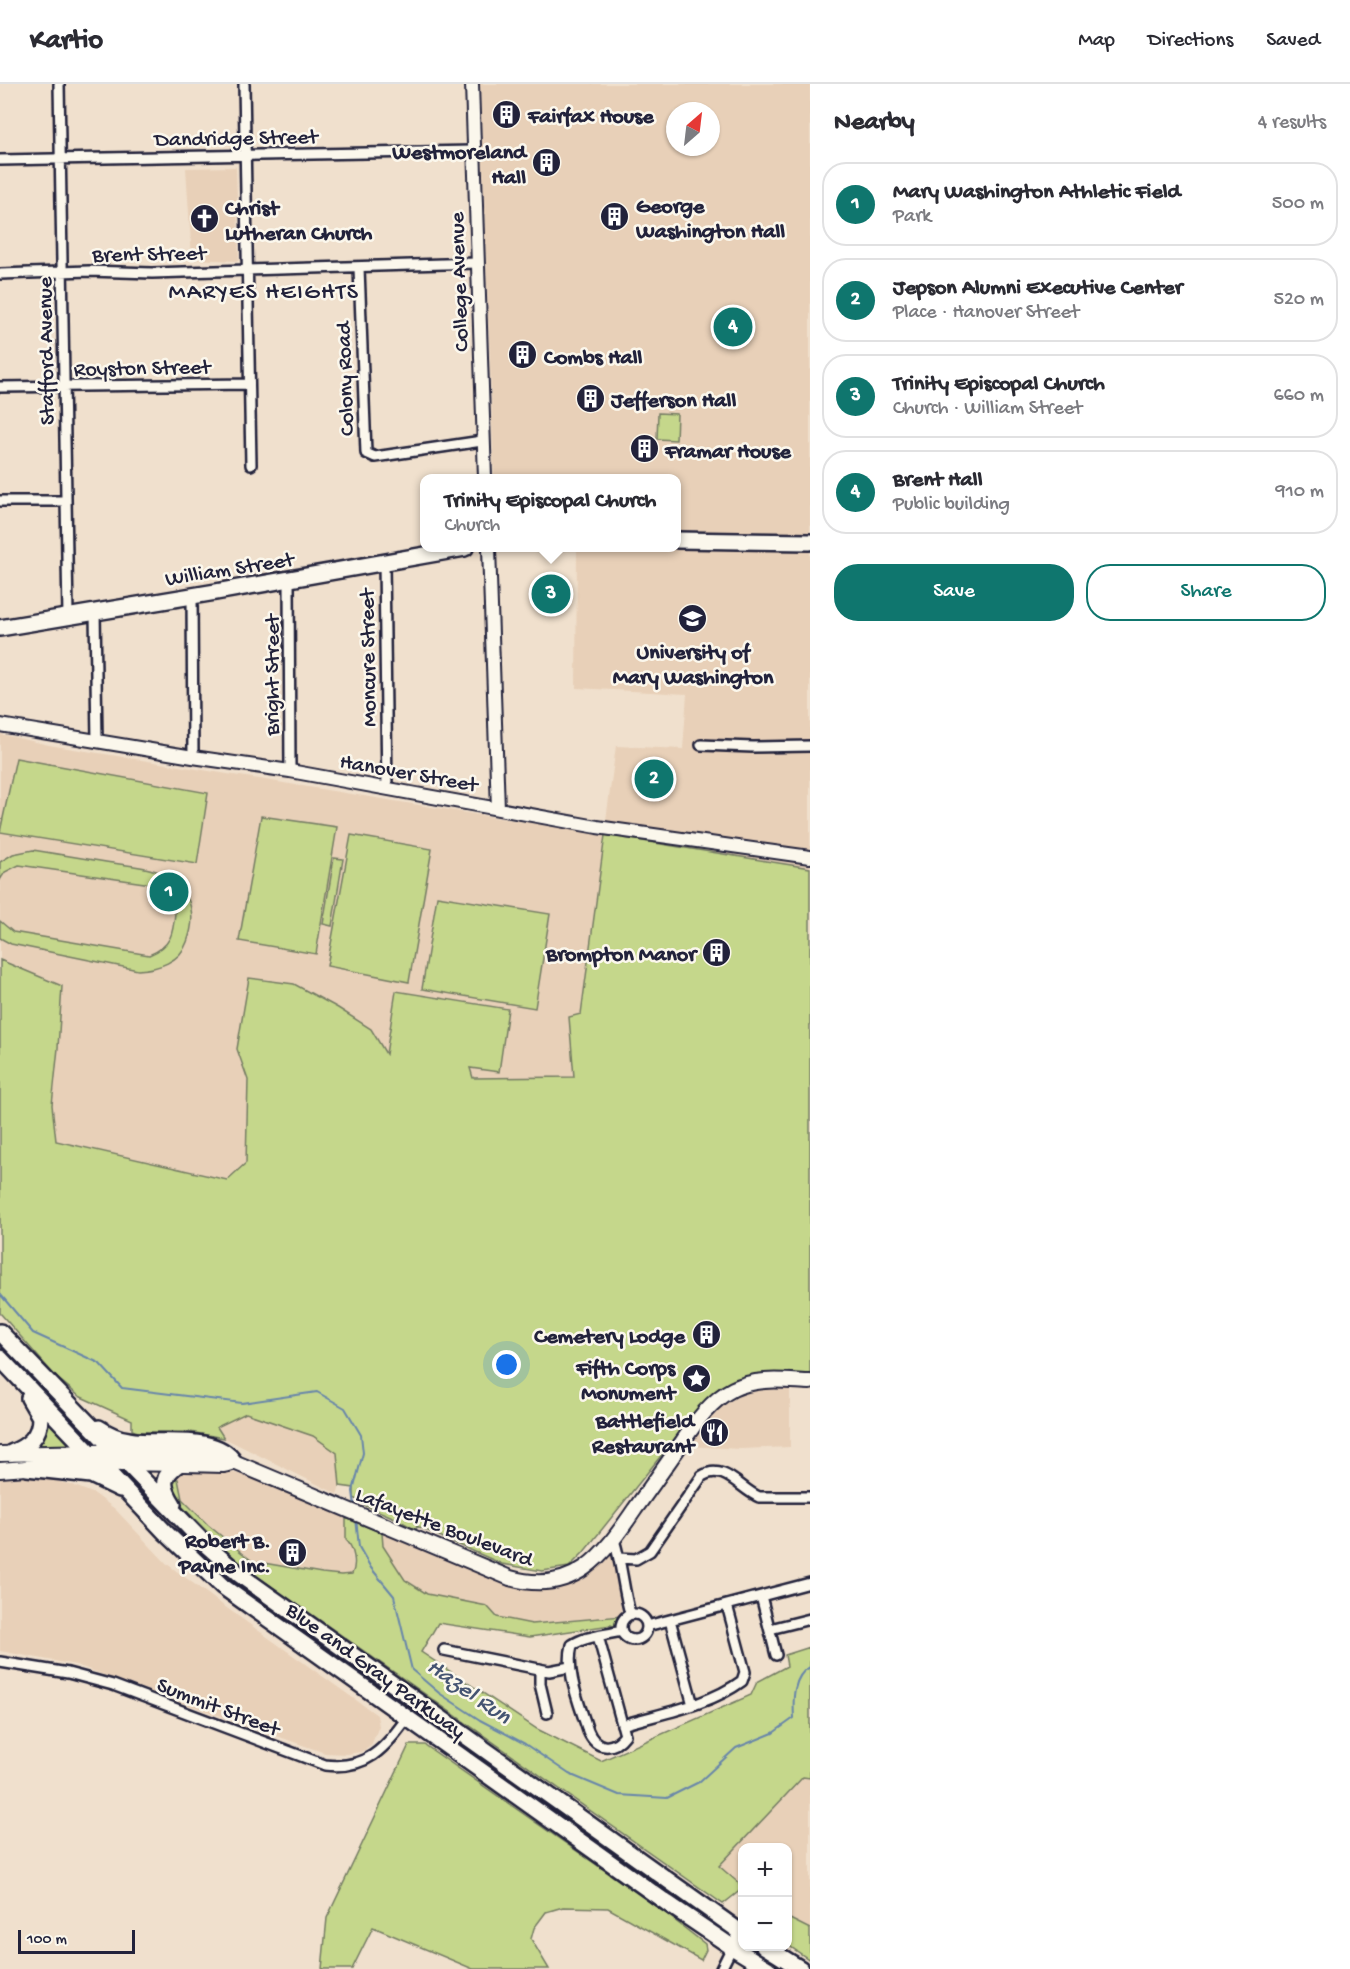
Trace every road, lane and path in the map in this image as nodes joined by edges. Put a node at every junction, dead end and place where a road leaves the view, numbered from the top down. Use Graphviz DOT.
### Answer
graph roads {
  1 [pos="59,84"];
  2 [pos="244,84"];
  3 [pos="472,84"];
  4 [pos="473,151"];
  5 [pos="246,156"];
  6 [pos="60,159"];
  7 [pos="0,160"];
  8 [pos="477,263"];
  9 [pos="359,268"];
  10 [pos="248,269"];
  11 [pos="62,273"];
  12 [pos="0,274"];
  13 [pos="249,384"];
  14 [pos="0,387"];
  15 [pos="64,387"];
  16 [pos="482,441"];
  17 [pos="251,465"];
  18 [pos="485,474"];
  19 [pos="0,501"];
  20 [pos="66,501"];
  21 [pos="681,540"];
  22 [pos="810,542"];
  23 [pos="442,552"];
  24 [pos="489,552"];
  25 [pos="384,562"];
  26 [pos="289,580"];
  27 [pos="192,596"];
  28 [pos="95,612"];
  29 [pos="68,616"];
  30 [pos="0,628"];
  31 [pos="0,725"];
  32 [pos="97,741"];
  33 [pos="701,745"];
  34 [pos="810,746"];
  35 [pos="193,757"];
  36 [pos="290,771"];
  37 [pos="387,789"];
  38 [pos="498,809"];
  39 [pos="810,857"];
  40 [pos="0,1332"];
  41 [pos="0,1358"];
  42 [pos="20,1379"];
  43 [pos="810,1382"];
  44 [pos="85,1421"];
  45 [pos="91,1452"];
  46 [pos="5,1453"];
  47 [pos="123,1458"];
  48 [pos="234,1462"];
  49 [pos="180,1463"];
  50 [pos="102,1464"];
  51 [pos="27,1468"];
  52 [pos="0,1470"];
  53 [pos="130,1494"];
  54 [pos="810,1497"];
  55 [pos="188,1527"];
  56 [pos="614,1540"];
  57 [pos="619,1558"];
  58 [pos="810,1583"];
  59 [pos="761,1596"];
  60 [pos="727,1605"];
  61 [pos="630,1613"];
  62 [pos="810,1618"];
  63 [pos="670,1620"];
  64 [pos="648,1626"];
  65 [pos="770,1629"];
  66 [pos="621,1631"];
  67 [pos="598,1636"];
  68 [pos="444,1650"];
  69 [pos="776,1655"];
  70 [pos="0,1662"];
  71 [pos="570,1667"];
  72 [pos="540,1669"];
  73 [pos="693,1705"];
  74 [pos="547,1713"];
  75 [pos="407,1718"];
  76 [pos="622,1725"];
  77 [pos="738,1930"];
  78 [pos="738,1937"];
  79 [pos="732,1947"];
  80 [pos="771,1951"];
  81 [pos="721,1969"];
  82 [pos="768,1969"];
  83 [pos="801,1969"];
  1 -- 6 [label="street, Stafford Avenue"];
  2 -- 5 [label="street"];
  3 -- 4 [label="street, College Avenue"];
  4 -- 5 [label="street, Dandridge Street"];
  4 -- 8 [label="street, College Avenue"];
  5 -- 6 [label="street, Dandridge Street"];
  5 -- 10 [label="street"];
  6 -- 7 [label="street, Dandridge Street"];
  6 -- 11 [label="street, Stafford Avenue"];
  8 -- 9 [label="street, Brent Street"];
  8 -- 16 [label="street, College Avenue"];
  9 -- 10 [label="street, Brent Street"];
  9 -- 16 [label="street, Colony Road"];
  10 -- 11 [label="street, Brent Street"];
  10 -- 13 [label="street"];
  11 -- 12 [label="street, Brent Street"];
  11 -- 15 [label="street, Stafford Avenue"];
  13 -- 15 [label="street, Royston Street"];
  13 -- 17 [label="street"];
  14 -- 15 [label="street, Royston Street"];
  15 -- 20 [label="street, Stafford Avenue"];
  16 -- 18 [label="street, College Avenue"];
  19 -- 20 [label="street"];
  20 -- 29 [label="street, Stafford Avenue"];
  21 -- 22 [label="main road"];
  23 -- 25 [label="main road, William Street"];
  24 -- 38 [label="street"];
  25 -- 26 [label="main road, William Street"];
  25 -- 37 [label="street, Moncure Street"];
  26 -- 27 [label="main road, William Street"];
  26 -- 36 [label="street, Bright Street"];
  27 -- 28 [label="main road, William Street"];
  27 -- 35 [label="street"];
  28 -- 29 [label="main road, William Street"];
  28 -- 32 [label="street"];
  29 -- 30 [label="main road, William Street"];
  31 -- 32 [label="street, Hanover Street"];
  32 -- 35 [label="street, Hanover Street"];
  33 -- 34 [label="street"];
  35 -- 36 [label="street, Hanover Street"];
  36 -- 37 [label="street, Hanover Street"];
  37 -- 38 [label="street, Hanover Street"];
  38 -- 39 [label="street, Hanover Street"];
  40 -- 44 [label="main road, Blue and Gray Parkway"];
  41 -- 42 [label="main road, Blue and Gray Parkway"];
  42 -- 45 [label="main road, Blue and Gray Parkway"];
  42 -- 46 [label="main road"];
  43 -- 56 [label="main road, Lafayette Boulevard"];
  44 -- 47 [label="main road, Blue and Gray Parkway"];
  44 -- 48 [label="main road"];
  45 -- 46 [label="main road, Lafayette Boulevard"];
  45 -- 47 [label="main road, Lafayette Boulevard"];
  45 -- 50 [label="main road, Blue and Gray Parkway"];
  47 -- 48 [label="main road, Lafayette Boulevard"];
  47 -- 49 [label="main road, Lafayette Boulevard"];
  47 -- 50 [label="main road, Lafayette Boulevard"];
  47 -- 55 [label="main road, Blue and Gray Parkway"];
  48 -- 49 [label="main road, Lafayette Boulevard"];
  48 -- 56 [label="main road, Lafayette Boulevard"];
  49 -- 55 [label="main road"];
  50 -- 51 [label="main road, Lafayette Boulevard"];
  50 -- 53 [label="main road, Blue and Gray Parkway"];
  51 -- 52 [label="main road, Lafayette Boulevard"];
  51 -- 53 [label="main road"];
  53 -- 75 [label="main road, Blue and Gray Parkway"];
  54 -- 57 [label="street"];
  55 -- 77 [label="main road, Blue and Gray Parkway"];
  56 -- 57 [label="street"];
  57 -- 61 [label="street"];
  58 -- 59 [label="street"];
  59 -- 60 [label="street"];
  59 -- 65 [label="street"];
  60 -- 63 [label="street"];
  60 -- 73 [label="street"];
  61 -- 64 [label="street"];
  61 -- 66 [label="street"];
  62 -- 65 [label="street"];
  63 -- 64 [label="street"];
  63 -- 73 [label="street"];
  64 -- 66 [label="street"];
  65 -- 69 [label="street"];
  66 -- 67 [label="street"];
  67 -- 71 [label="street"];
  67 -- 76 [label="street"];
  68 -- 72 [label="street"];
  70 -- 75 [label="street, Summit Street"];
  71 -- 72 [label="street"];
  71 -- 76 [label="street"];
  72 -- 74 [label="street"];
  73 -- 76 [label="street"];
  75 -- 79 [label="main road, Blue and Gray Parkway"];
  78 -- 79 [label="street"];
  79 -- 81 [label="street"];
  79 -- 82 [label="main road, Blue and Gray Parkway"];
  80 -- 83 [label="main road"];
}
